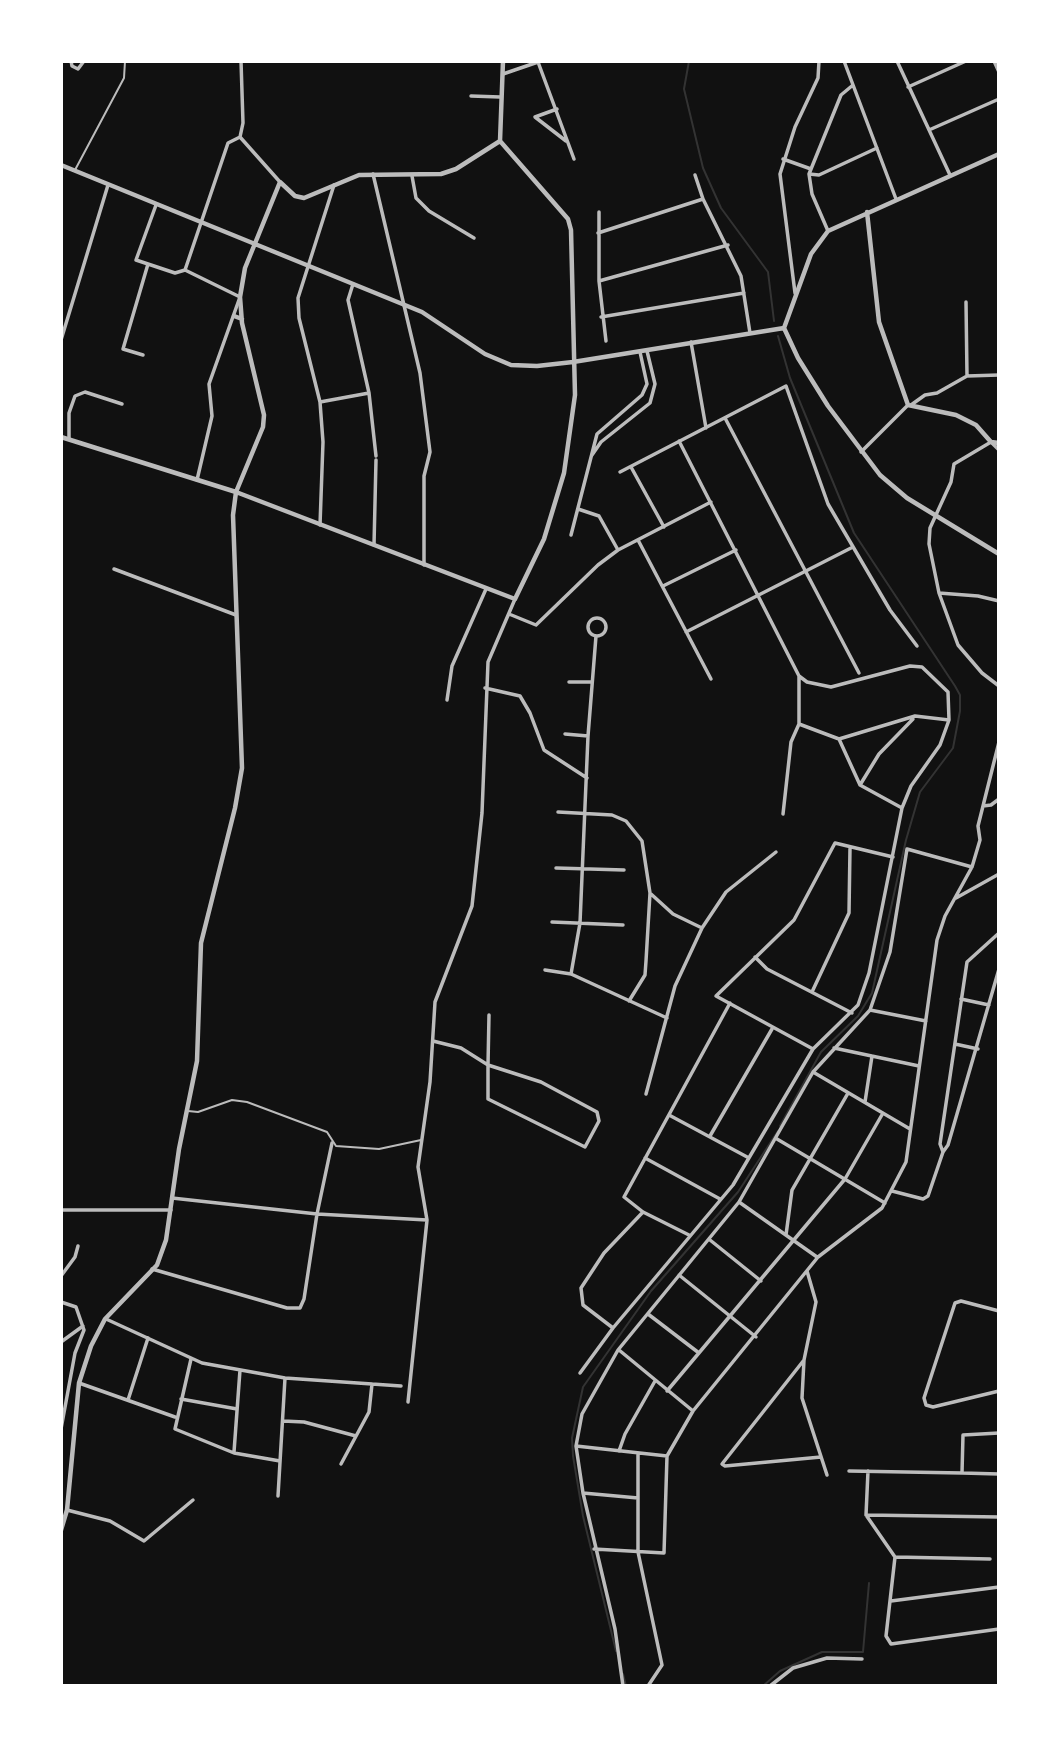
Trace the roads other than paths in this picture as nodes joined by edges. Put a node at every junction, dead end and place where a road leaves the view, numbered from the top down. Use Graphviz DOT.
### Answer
graph roads {
  1 [pos="71,61"];
  2 [pos="84,61"];
  3 [pos="125,61"];
  4 [pos="241,61"];
  5 [pos="503,61"];
  6 [pos="819,61"];
  7 [pos="844,61"];
  8 [pos="897,61"];
  9 [pos="966,61"];
  10 [pos="994,61"];
  11 [pos="540,62"];
  12 [pos="999,72"];
  13 [pos="501,75"];
  14 [pos="853,85"];
  15 [pos="908,87"];
  16 [pos="471,96"];
  17 [pos="500,97"];
  18 [pos="999,99"];
  19 [pos="557,108"];
  20 [pos="929,131"];
  21 [pos="240,137"];
  22 [pos="500,141"];
  23 [pos="568,142"];
  24 [pos="877,148"];
  25 [pos="999,154"];
  26 [pos="574,159"];
  27 [pos="783,159"];
  28 [pos="61,165"];
  29 [pos="75,171"];
  30 [pos="810,172"];
  31 [pos="372,174"];
  32 [pos="695,174"];
  33 [pos="412,176"];
  34 [pos="950,176"];
  35 [pos="280,183"];
  36 [pos="335,183"];
  37 [pos="108,185"];
  38 [pos="703,199"];
  39 [pos="896,199"];
  40 [pos="156,205"];
  41 [pos="599,212"];
  42 [pos="867,212"];
  43 [pos="201,223"];
  44 [pos="828,231"];
  45 [pos="598,234"];
  46 [pos="474,237"];
  47 [pos="254,245"];
  48 [pos="728,246"];
  49 [pos="148,264"];
  50 [pos="307,266"];
  51 [pos="186,270"];
  52 [pos="598,281"];
  53 [pos="353,284"];
  54 [pos="744,293"];
  55 [pos="796,295"];
  56 [pos="240,297"];
  57 [pos="966,302"];
  58 [pos="404,304"];
  59 [pos="234,316"];
  60 [pos="601,317"];
  61 [pos="242,320"];
  62 [pos="784,328"];
  63 [pos="750,333"];
  64 [pos="61,340"];
  65 [pos="606,341"];
  66 [pos="691,342"];
  67 [pos="647,351"];
  68 [pos="640,352"];
  69 [pos="143,355"];
  70 [pos="573,362"];
  71 [pos="999,375"];
  72 [pos="967,376"];
  73 [pos="369,393"];
  74 [pos="320,401"];
  75 [pos="122,404"];
  76 [pos="909,405"];
  77 [pos="725,418"];
  78 [pos="706,428"];
  79 [pos="61,436"];
  80 [pos="69,439"];
  81 [pos="679,442"];
  82 [pos="991,442"];
  83 [pos="999,443"];
  84 [pos="999,450"];
  85 [pos="861,452"];
  86 [pos="591,456"];
  87 [pos="631,466"];
  88 [pos="620,472"];
  89 [pos="197,480"];
  90 [pos="236,492"];
  91 [pos="711,502"];
  92 [pos="578,509"];
  93 [pos="936,516"];
  94 [pos="320,524"];
  95 [pos="663,527"];
  96 [pos="570,535"];
  97 [pos="638,540"];
  98 [pos="374,545"];
  99 [pos="851,548"];
  100 [pos="618,550"];
  101 [pos="736,550"];
  102 [pos="999,554"];
  103 [pos="424,565"];
  104 [pos="114,569"];
  105 [pos="806,570"];
  106 [pos="662,587"];
  107 [pos="486,589"];
  108 [pos="939,593"];
  109 [pos="759,594"];
  110 [pos="515,599"];
  111 [pos="999,601"];
  112 [pos="509,614"];
  113 [pos="236,615"];
  114 [pos="686,632"];
  115 [pos="596,636"];
  116 [pos="917,646"];
  117 [pos="859,673"];
  118 [pos="799,676"];
  119 [pos="711,679"];
  120 [pos="569,682"];
  121 [pos="592,682"];
  122 [pos="998,684"];
  123 [pos="485,688"];
  124 [pos="447,699"];
  125 [pos="915,716"];
  126 [pos="949,720"];
  127 [pos="799,724"];
  128 [pos="565,734"];
  129 [pos="588,736"];
  130 [pos="839,738"];
  131 [pos="999,743"];
  132 [pos="587,778"];
  133 [pos="860,785"];
  134 [pos="999,799"];
  135 [pos="983,806"];
  136 [pos="902,808"];
  137 [pos="558,812"];
  138 [pos="585,813"];
  139 [pos="783,814"];
  140 [pos="849,848"];
  141 [pos="776,852"];
  142 [pos="892,857"];
  143 [pos="972,867"];
  144 [pos="556,868"];
  145 [pos="583,869"];
  146 [pos="624,870"];
  147 [pos="999,874"];
  148 [pos="650,893"];
  149 [pos="954,899"];
  150 [pos="552,922"];
  151 [pos="580,923"];
  152 [pos="623,925"];
  153 [pos="702,928"];
  154 [pos="999,933"];
  155 [pos="755,957"];
  156 [pos="999,969"];
  157 [pos="545,970"];
  158 [pos="571,974"];
  159 [pos="811,992"];
  160 [pos="961,999"];
  161 [pos="629,1000"];
  162 [pos="730,1003"];
  163 [pos="989,1005"];
  164 [pos="870,1010"];
  165 [pos="852,1013"];
  166 [pos="489,1015"];
  167 [pos="667,1018"];
  168 [pos="926,1021"];
  169 [pos="772,1029"];
  170 [pos="433,1041"];
  171 [pos="955,1044"];
  172 [pos="834,1048"];
  173 [pos="813,1049"];
  174 [pos="978,1049"];
  175 [pos="872,1056"];
  176 [pos="488,1065"];
  177 [pos="919,1066"];
  178 [pos="813,1072"];
  179 [pos="848,1093"];
  180 [pos="646,1094"];
  181 [pos="865,1102"];
  182 [pos="187,1111"];
  183 [pos="883,1113"];
  184 [pos="669,1115"];
  185 [pos="910,1129"];
  186 [pos="710,1136"];
  187 [pos="777,1139"];
  188 [pos="422,1140"];
  189 [pos="332,1143"];
  190 [pos="943,1152"];
  191 [pos="645,1158"];
  192 [pos="749,1158"];
  193 [pos="811,1159"];
  194 [pos="845,1179"];
  195 [pos="892,1191"];
  196 [pos="172,1198"];
  197 [pos="720,1199"];
  198 [pos="739,1202"];
  199 [pos="885,1203"];
  200 [pos="61,1210"];
  201 [pos="171,1210"];
  202 [pos="643,1212"];
  203 [pos="317,1214"];
  204 [pos="427,1220"];
  205 [pos="689,1235"];
  206 [pos="786,1235"];
  207 [pos="710,1240"];
  208 [pos="793,1240"];
  209 [pos="78,1247"];
  210 [pos="818,1257"];
  211 [pos="152,1269"];
  212 [pos="807,1271"];
  213 [pos="679,1275"];
  214 [pos="61,1276"];
  215 [pos="761,1281"];
  216 [pos="61,1302"];
  217 [pos="999,1311"];
  218 [pos="648,1314"];
  219 [pos="730,1316"];
  220 [pos="105,1319"];
  221 [pos="83,1326"];
  222 [pos="613,1328"];
  223 [pos="756,1337"];
  224 [pos="148,1338"];
  225 [pos="80,1341"];
  226 [pos="61,1342"];
  227 [pos="91,1346"];
  228 [pos="618,1350"];
  229 [pos="699,1353"];
  230 [pos="191,1358"];
  231 [pos="804,1360"];
  232 [pos="240,1370"];
  233 [pos="580,1373"];
  234 [pos="285,1378"];
  235 [pos="655,1381"];
  236 [pos="79,1383"];
  237 [pos="372,1384"];
  238 [pos="401,1387"];
  239 [pos="667,1391"];
  240 [pos="999,1391"];
  241 [pos="180,1399"];
  242 [pos="128,1401"];
  243 [pos="408,1402"];
  244 [pos="237,1409"];
  245 [pos="693,1411"];
  246 [pos="175,1418"];
  247 [pos="282,1421"];
  248 [pos="61,1429"];
  249 [pos="999,1433"];
  250 [pos="356,1436"];
  251 [pos="576,1446"];
  252 [pos="619,1451"];
  253 [pos="234,1453"];
  254 [pos="638,1453"];
  255 [pos="667,1456"];
  256 [pos="821,1457"];
  257 [pos="280,1461"];
  258 [pos="341,1464"];
  259 [pos="849,1471"];
  260 [pos="868,1471"];
  261 [pos="962,1473"];
  262 [pos="999,1474"];
  263 [pos="827,1475"];
  264 [pos="583,1493"];
  265 [pos="278,1496"];
  266 [pos="638,1498"];
  267 [pos="193,1500"];
  268 [pos="67,1510"];
  269 [pos="866,1515"];
  270 [pos="999,1517"];
  271 [pos="61,1530"];
  272 [pos="594,1549"];
  273 [pos="638,1552"];
  274 [pos="895,1557"];
  275 [pos="990,1559"];
  276 [pos="999,1587"];
  277 [pos="891,1601"];
  278 [pos="999,1629"];
  279 [pos="862,1658"];
  280 [pos="623,1686"];
  281 [pos="648,1686"];
  282 [pos="770,1686"];
  1 -- 2 [label="street"];
  3 -- 29 [label="lane"];
  4 -- 21 [label="street"];
  5 -- 13 [label="street"];
  6 -- 27 [label="street"];
  7 -- 14 [label="street"];
  8 -- 15 [label="street"];
  9 -- 15 [label="street"];
  10 -- 12 [label="street"];
  11 -- 13 [label="street"];
  11 -- 19 [label="street"];
  13 -- 17 [label="street"];
  14 -- 24 [label="street"];
  14 -- 30 [label="street"];
  15 -- 20 [label="street"];
  16 -- 17 [label="street"];
  17 -- 22 [label="street"];
  18 -- 20 [label="street"];
  19 -- 23 [label="street"];
  19 -- 23 [label="street"];
  20 -- 34 [label="street"];
  21 -- 35 [label="street"];
  21 -- 43 [label="street"];
  22 -- 33 [label="street"];
  22 -- 70 [label="street"];
  23 -- 26 [label="street"];
  24 -- 30 [label="street"];
  24 -- 39 [label="street"];
  25 -- 34 [label="street"];
  27 -- 30 [label="street"];
  27 -- 55 [label="street"];
  28 -- 29 [label="street"];
  29 -- 37 [label="street"];
  30 -- 44 [label="street"];
  31 -- 33 [label="street"];
  31 -- 36 [label="street"];
  31 -- 58 [label="street"];
  32 -- 38 [label="street"];
  33 -- 46 [label="street"];
  34 -- 39 [label="street"];
  35 -- 36 [label="street"];
  35 -- 47 [label="street"];
  36 -- 50 [label="street"];
  37 -- 40 [label="street"];
  37 -- 64 [label="street"];
  38 -- 45 [label="street"];
  38 -- 48 [label="street"];
  39 -- 42 [label="street"];
  40 -- 43 [label="street"];
  40 -- 49 [label="street"];
  41 -- 45 [label="street"];
  42 -- 44 [label="street"];
  42 -- 76 [label="street"];
  43 -- 47 [label="street"];
  43 -- 51 [label="street"];
  44 -- 55 [label="street"];
  45 -- 52 [label="street"];
  47 -- 50 [label="street"];
  47 -- 56 [label="street"];
  48 -- 52 [label="street"];
  48 -- 54 [label="street"];
  49 -- 51 [label="street"];
  49 -- 69 [label="street"];
  50 -- 53 [label="street"];
  50 -- 74 [label="street"];
  51 -- 56 [label="street"];
  52 -- 60 [label="street"];
  53 -- 58 [label="street"];
  53 -- 73 [label="street"];
  54 -- 60 [label="street"];
  54 -- 63 [label="street"];
  55 -- 62 [label="street"];
  56 -- 59 [label="street"];
  56 -- 61 [label="street"];
  57 -- 72 [label="street"];
  58 -- 70 [label="street"];
  58 -- 103 [label="street"];
  59 -- 61 [label="street"];
  59 -- 89 [label="street"];
  60 -- 65 [label="street"];
  61 -- 90 [label="street"];
  62 -- 63 [label="street"];
  62 -- 85 [label="street"];
  63 -- 66 [label="street"];
  66 -- 67 [label="street"];
  66 -- 78 [label="street"];
  67 -- 68 [label="street"];
  67 -- 86 [label="street"];
  68 -- 70 [label="street"];
  68 -- 86 [label="street"];
  70 -- 110 [label="street"];
  71 -- 72 [label="street"];
  72 -- 76 [label="street"];
  73 -- 74 [label="street"];
  73 -- 98 [label="street"];
  74 -- 94 [label="street"];
  75 -- 80 [label="street"];
  76 -- 82 [label="street"];
  76 -- 85 [label="street"];
  77 -- 78 [label="street"];
  77 -- 99 [label="street"];
  77 -- 105 [label="street"];
  78 -- 81 [label="street"];
  79 -- 80 [label="street"];
  80 -- 89 [label="street"];
  81 -- 87 [label="street"];
  81 -- 91 [label="street"];
  82 -- 83 [label="street"];
  82 -- 84 [label="street"];
  82 -- 93 [label="street"];
  85 -- 93 [label="street"];
  86 -- 92 [label="street"];
  87 -- 88 [label="street"];
  87 -- 95 [label="street"];
  89 -- 90 [label="street"];
  90 -- 94 [label="street"];
  90 -- 113 [label="street"];
  91 -- 95 [label="street"];
  91 -- 101 [label="street"];
  92 -- 96 [label="street"];
  92 -- 100 [label="street"];
  93 -- 102 [label="street"];
  93 -- 108 [label="street"];
  94 -- 98 [label="street"];
  95 -- 97 [label="street"];
  97 -- 100 [label="street"];
  97 -- 106 [label="street"];
  98 -- 103 [label="street"];
  99 -- 105 [label="street"];
  99 -- 116 [label="street"];
  100 -- 112 [label="street"];
  101 -- 106 [label="street"];
  101 -- 109 [label="street"];
  103 -- 107 [label="street"];
  104 -- 113 [label="street"];
  105 -- 109 [label="street"];
  105 -- 117 [label="street"];
  106 -- 114 [label="street"];
  107 -- 110 [label="street"];
  107 -- 124 [label="street"];
  108 -- 111 [label="street"];
  108 -- 122 [label="street"];
  109 -- 114 [label="street"];
  109 -- 118 [label="street"];
  110 -- 112 [label="street"];
  112 -- 123 [label="street"];
  113 -- 182 [label="street"];
  114 -- 119 [label="street"];
  115 -- 115 [label="street"];
  115 -- 121 [label="street"];
  118 -- 126 [label="street"];
  118 -- 127 [label="street"];
  120 -- 121 [label="street"];
  121 -- 129 [label="street"];
  123 -- 132 [label="street"];
  123 -- 170 [label="street"];
  125 -- 126 [label="street"];
  125 -- 130 [label="street"];
  125 -- 133 [label="street"];
  126 -- 136 [label="street"];
  127 -- 130 [label="street"];
  127 -- 139 [label="street"];
  128 -- 129 [label="street"];
  129 -- 132 [label="street"];
  130 -- 133 [label="street"];
  131 -- 135 [label="street"];
  132 -- 138 [label="street"];
  133 -- 136 [label="street"];
  134 -- 135 [label="street"];
  135 -- 143 [label="street"];
  136 -- 142 [label="street"];
  137 -- 138 [label="street"];
  138 -- 145 [label="street"];
  138 -- 148 [label="street"];
  140 -- 142 [label="street"];
  140 -- 155 [label="street"];
  140 -- 159 [label="street"];
  141 -- 153 [label="street"];
  142 -- 165 [label="street"];
  143 -- 149 [label="street"];
  143 -- 164 [label="street"];
  144 -- 145 [label="street"];
  145 -- 146 [label="street"];
  145 -- 151 [label="street"];
  147 -- 149 [label="street"];
  148 -- 153 [label="street"];
  148 -- 161 [label="street"];
  149 -- 168 [label="street"];
  150 -- 151 [label="street"];
  151 -- 152 [label="street"];
  151 -- 158 [label="street"];
  153 -- 167 [label="street"];
  154 -- 160 [label="street"];
  155 -- 159 [label="street"];
  155 -- 162 [label="street"];
  156 -- 163 [label="street"];
  157 -- 158 [label="street"];
  158 -- 161 [label="street"];
  159 -- 165 [label="street"];
  160 -- 163 [label="street"];
  160 -- 171 [label="street"];
  161 -- 167 [label="street"];
  162 -- 169 [label="street"];
  162 -- 184 [label="street"];
  163 -- 174 [label="street"];
  164 -- 168 [label="street"];
  164 -- 172 [label="street"];
  165 -- 173 [label="street"];
  166 -- 176 [label="street"];
  167 -- 180 [label="street"];
  168 -- 177 [label="street"];
  169 -- 173 [label="street"];
  169 -- 186 [label="street"];
  170 -- 176 [label="street"];
  170 -- 188 [label="street"];
  171 -- 174 [label="street"];
  171 -- 190 [label="street"];
  172 -- 175 [label="street"];
  172 -- 178 [label="street"];
  173 -- 192 [label="street"];
  174 -- 190 [label="street"];
  175 -- 177 [label="street"];
  175 -- 181 [label="street"];
  176 -- 176 [label="street"];
  177 -- 185 [label="street"];
  178 -- 179 [label="street"];
  178 -- 187 [label="street"];
  179 -- 181 [label="street"];
  179 -- 193 [label="street"];
  181 -- 183 [label="street"];
  182 -- 189 [label="lane"];
  182 -- 196 [label="street"];
  183 -- 185 [label="street"];
  183 -- 194 [label="street"];
  184 -- 186 [label="street"];
  184 -- 191 [label="street"];
  185 -- 195 [label="street"];
  186 -- 192 [label="street"];
  187 -- 193 [label="street"];
  187 -- 198 [label="street"];
  188 -- 189 [label="lane"];
  188 -- 204 [label="street"];
  189 -- 203 [label="street"];
  190 -- 195 [label="street"];
  191 -- 197 [label="street"];
  191 -- 202 [label="street"];
  192 -- 197 [label="street"];
  193 -- 194 [label="street"];
  193 -- 206 [label="street"];
  194 -- 199 [label="street"];
  194 -- 208 [label="street"];
  195 -- 199 [label="street"];
  196 -- 201 [label="street"];
  196 -- 203 [label="street"];
  197 -- 205 [label="street"];
  198 -- 206 [label="street"];
  198 -- 207 [label="street"];
  199 -- 210 [label="street"];
  200 -- 201 [label="street"];
  201 -- 211 [label="street"];
  202 -- 205 [label="street"];
  202 -- 222 [label="street"];
  203 -- 204 [label="street"];
  203 -- 211 [label="street"];
  204 -- 243 [label="street"];
  205 -- 222 [label="street"];
  206 -- 208 [label="street"];
  207 -- 213 [label="street"];
  207 -- 215 [label="street"];
  208 -- 210 [label="street"];
  208 -- 215 [label="street"];
  209 -- 214 [label="street"];
  210 -- 212 [label="street"];
  211 -- 220 [label="street"];
  212 -- 223 [label="street"];
  212 -- 231 [label="street"];
  213 -- 218 [label="street"];
  213 -- 219 [label="street"];
  215 -- 219 [label="street"];
  216 -- 221 [label="street"];
  217 -- 240 [label="street"];
  218 -- 228 [label="street"];
  218 -- 229 [label="street"];
  219 -- 223 [label="street"];
  219 -- 229 [label="street"];
  220 -- 224 [label="street"];
  220 -- 227 [label="street"];
  221 -- 225 [label="street"];
  221 -- 226 [label="street"];
  222 -- 233 [label="street"];
  223 -- 245 [label="street"];
  224 -- 230 [label="street"];
  224 -- 242 [label="street"];
  225 -- 227 [label="street"];
  225 -- 248 [label="street"];
  227 -- 236 [label="street"];
  228 -- 235 [label="street"];
  228 -- 251 [label="street"];
  229 -- 239 [label="street"];
  230 -- 232 [label="street"];
  230 -- 241 [label="street"];
  231 -- 256 [label="street"];
  231 -- 256 [label="street"];
  232 -- 234 [label="street"];
  232 -- 244 [label="street"];
  234 -- 237 [label="street"];
  234 -- 247 [label="street"];
  235 -- 239 [label="street"];
  235 -- 252 [label="street"];
  236 -- 242 [label="street"];
  236 -- 268 [label="street"];
  237 -- 238 [label="street"];
  237 -- 250 [label="street"];
  239 -- 245 [label="street"];
  241 -- 244 [label="street"];
  241 -- 246 [label="street"];
  242 -- 246 [label="street"];
  244 -- 253 [label="street"];
  245 -- 255 [label="street"];
  246 -- 253 [label="street"];
  247 -- 250 [label="street"];
  247 -- 257 [label="street"];
  249 -- 261 [label="street"];
  250 -- 258 [label="street"];
  251 -- 252 [label="street"];
  251 -- 264 [label="street"];
  252 -- 254 [label="street"];
  253 -- 257 [label="street"];
  254 -- 255 [label="street"];
  254 -- 266 [label="street"];
  255 -- 273 [label="street"];
  256 -- 263 [label="street"];
  257 -- 265 [label="street"];
  259 -- 260 [label="street"];
  260 -- 261 [label="street"];
  260 -- 269 [label="street"];
  261 -- 262 [label="street"];
  264 -- 266 [label="street"];
  264 -- 272 [label="street"];
  266 -- 273 [label="street"];
  267 -- 268 [label="street"];
  268 -- 271 [label="street"];
  269 -- 270 [label="street"];
  269 -- 274 [label="street"];
  272 -- 273 [label="street"];
  272 -- 280 [label="street"];
  273 -- 281 [label="street"];
  274 -- 275 [label="street"];
  274 -- 277 [label="street"];
  276 -- 277 [label="street"];
  277 -- 278 [label="street"];
  279 -- 282 [label="street"];
}
